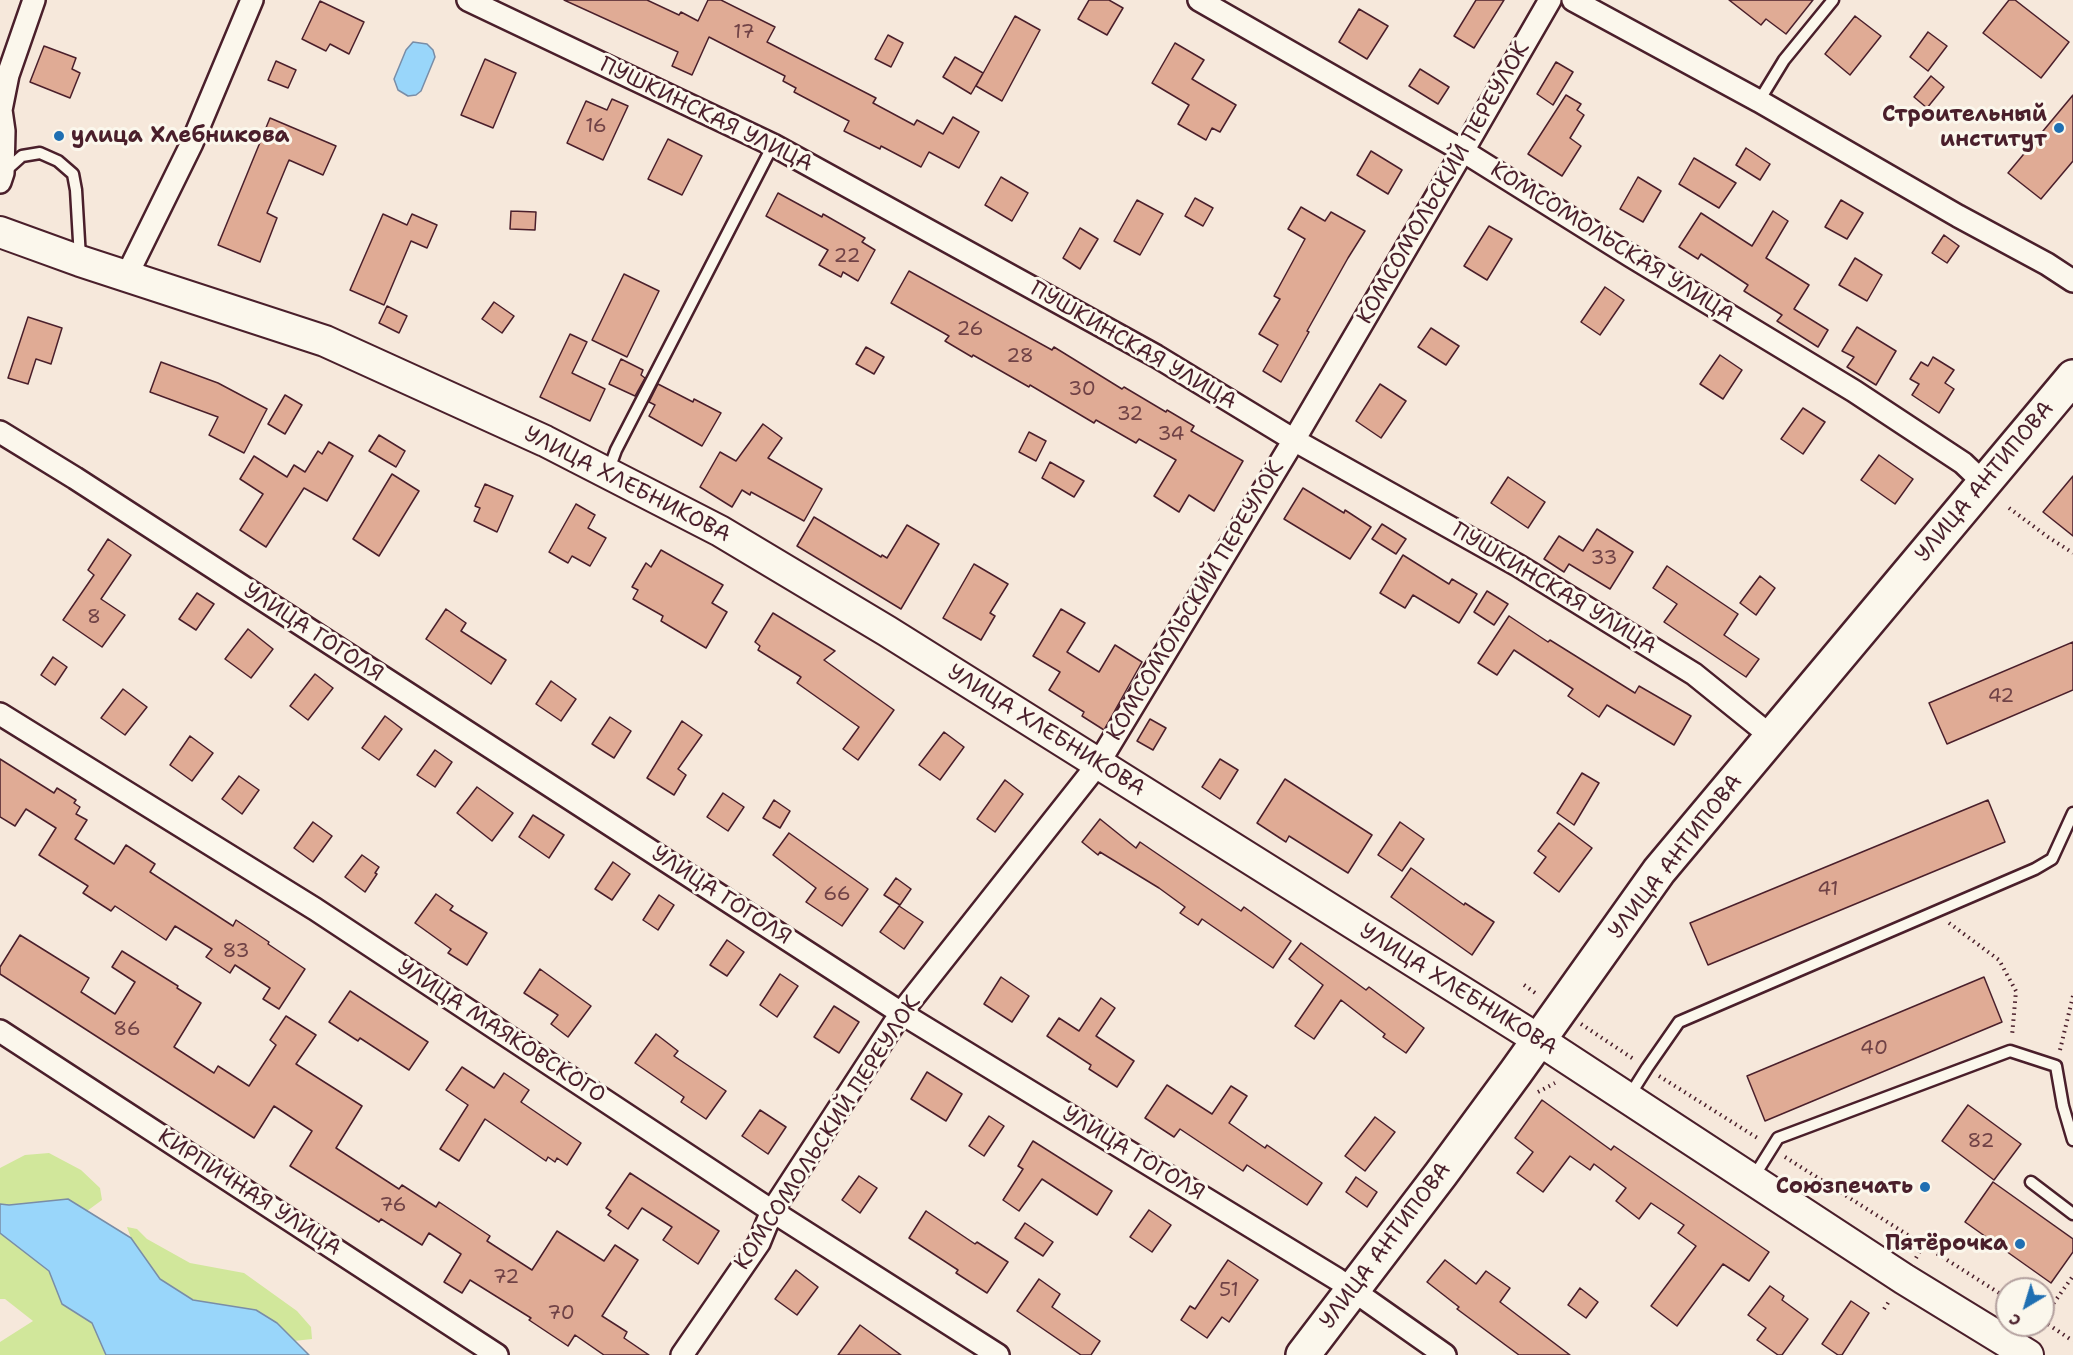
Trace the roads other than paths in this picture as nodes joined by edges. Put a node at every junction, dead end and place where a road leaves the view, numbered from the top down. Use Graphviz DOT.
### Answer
graph roads {
  1 [pos="34,0"];
  2 [pos="252,0"];
  3 [pos="468,0"];
  4 [pos="1199,0"];
  5 [pos="1550,0"];
  6 [pos="1573,0"];
  7 [pos="1833,0"];
  8 [pos="1759,101"];
  9 [pos="773,145"];
  10 [pos="1464,152"];
  11 [pos="2,177"];
  12 [pos="0,232"];
  13 [pos="80,261"];
  14 [pos="127,276"];
  15 [pos="2073,281"];
  16 [pos="2073,377"];
  17 [pos="0,432"];
  18 [pos="1294,440"];
  19 [pos="608,473"];
  20 [pos="1985,483"];
  21 [pos="0,714"];
  22 [pos="1772,737"];
  23 [pos="1098,764"];
  24 [pos="2073,813"];
  25 [pos="901,1013"];
  26 [pos="0,1031"];
  27 [pos="1539,1040"];
  28 [pos="1628,1098"];
  29 [pos="2073,1140"];
  30 [pos="1753,1178"];
  31 [pos="2031,1182"];
  32 [pos="772,1211"];
  33 [pos="2073,1214"];
  34 [pos="1353,1290"];
  35 [pos="497,1355"];
  36 [pos="682,1355"];
  37 [pos="998,1355"];
  38 [pos="1303,1355"];
  39 [pos="1445,1355"];
  40 [pos="2028,1355"];
  1 -- 11 [label="street"];
  2 -- 14 [label="street"];
  3 -- 9 [label="street, ПУШКИНСКАЯ УЛИЦА"];
  4 -- 10 [label="street, КОМСОМОЛЬСКАЯ УЛИЦА"];
  5 -- 10 [label="street, КОМСОМОЛЬСКИЙ ПЕРЕУЛОК"];
  6 -- 8 [label="street"];
  7 -- 8 [label="lane"];
  8 -- 15 [label="street"];
  9 -- 18 [label="street, ПУШКИНСКАЯ УЛИЦА"];
  9 -- 19 [label="lane"];
  10 -- 18 [label="street, КОМСОМОЛЬСКИЙ ПЕРЕУЛОК"];
  10 -- 20 [label="street, КОМСОМОЛЬСКАЯ УЛИЦА"];
  11 -- 13 [label="lane"];
  12 -- 13 [label="street, УЛИЦА ХЛЕБНИКОВА"];
  13 -- 14 [label="street, УЛИЦА ХЛЕБНИКОВА"];
  14 -- 19 [label="street, УЛИЦА ХЛЕБНИКОВА"];
  16 -- 20 [label="main road, УЛИЦА АНТИПОВА"];
  17 -- 25 [label="street, УЛИЦА ГОГОЛЯ"];
  18 -- 22 [label="street, ПУШКИНСКАЯ УЛИЦА"];
  18 -- 23 [label="street, КОМСОМОЛЬСКИЙ ПЕРЕУЛОК"];
  19 -- 23 [label="street, УЛИЦА ХЛЕБНИКОВА"];
  20 -- 22 [label="main road, УЛИЦА АНТИПОВА"];
  21 -- 32 [label="street, УЛИЦА МАЯКОВСКОГО"];
  22 -- 27 [label="main road, УЛИЦА АНТИПОВА"];
  23 -- 25 [label="street, КОМСОМОЛЬСКИЙ ПЕРЕУЛОК"];
  23 -- 27 [label="street, УЛИЦА ХЛЕБНИКОВА"];
  24 -- 28 [label="lane"];
  25 -- 32 [label="street, КОМСОМОЛЬСКИЙ ПЕРЕУЛОК"];
  25 -- 34 [label="street, УЛИЦА ГОГОЛЯ"];
  26 -- 35 [label="street, КИРПИЧНАЯ УЛИЦА"];
  27 -- 28 [label="street, УЛИЦА ХЛЕБНИКОВА"];
  27 -- 34 [label="main road, УЛИЦА АНТИПОВА"];
  28 -- 30 [label="street, УЛИЦА ХЛЕБНИКОВА"];
  29 -- 30 [label="lane"];
  30 -- 40 [label="street, УЛИЦА ХЛЕБНИКОВА"];
  31 -- 33 [label="lane"];
  32 -- 36 [label="street, КОМСОМОЛЬСКИЙ ПЕРЕУЛОК"];
  32 -- 37 [label="street, УЛИЦА МАЯКОВСКОГО"];
  34 -- 38 [label="main road, УЛИЦА АНТИПОВА"];
  34 -- 39 [label="street, УЛИЦА ГОГОЛЯ"];
}
